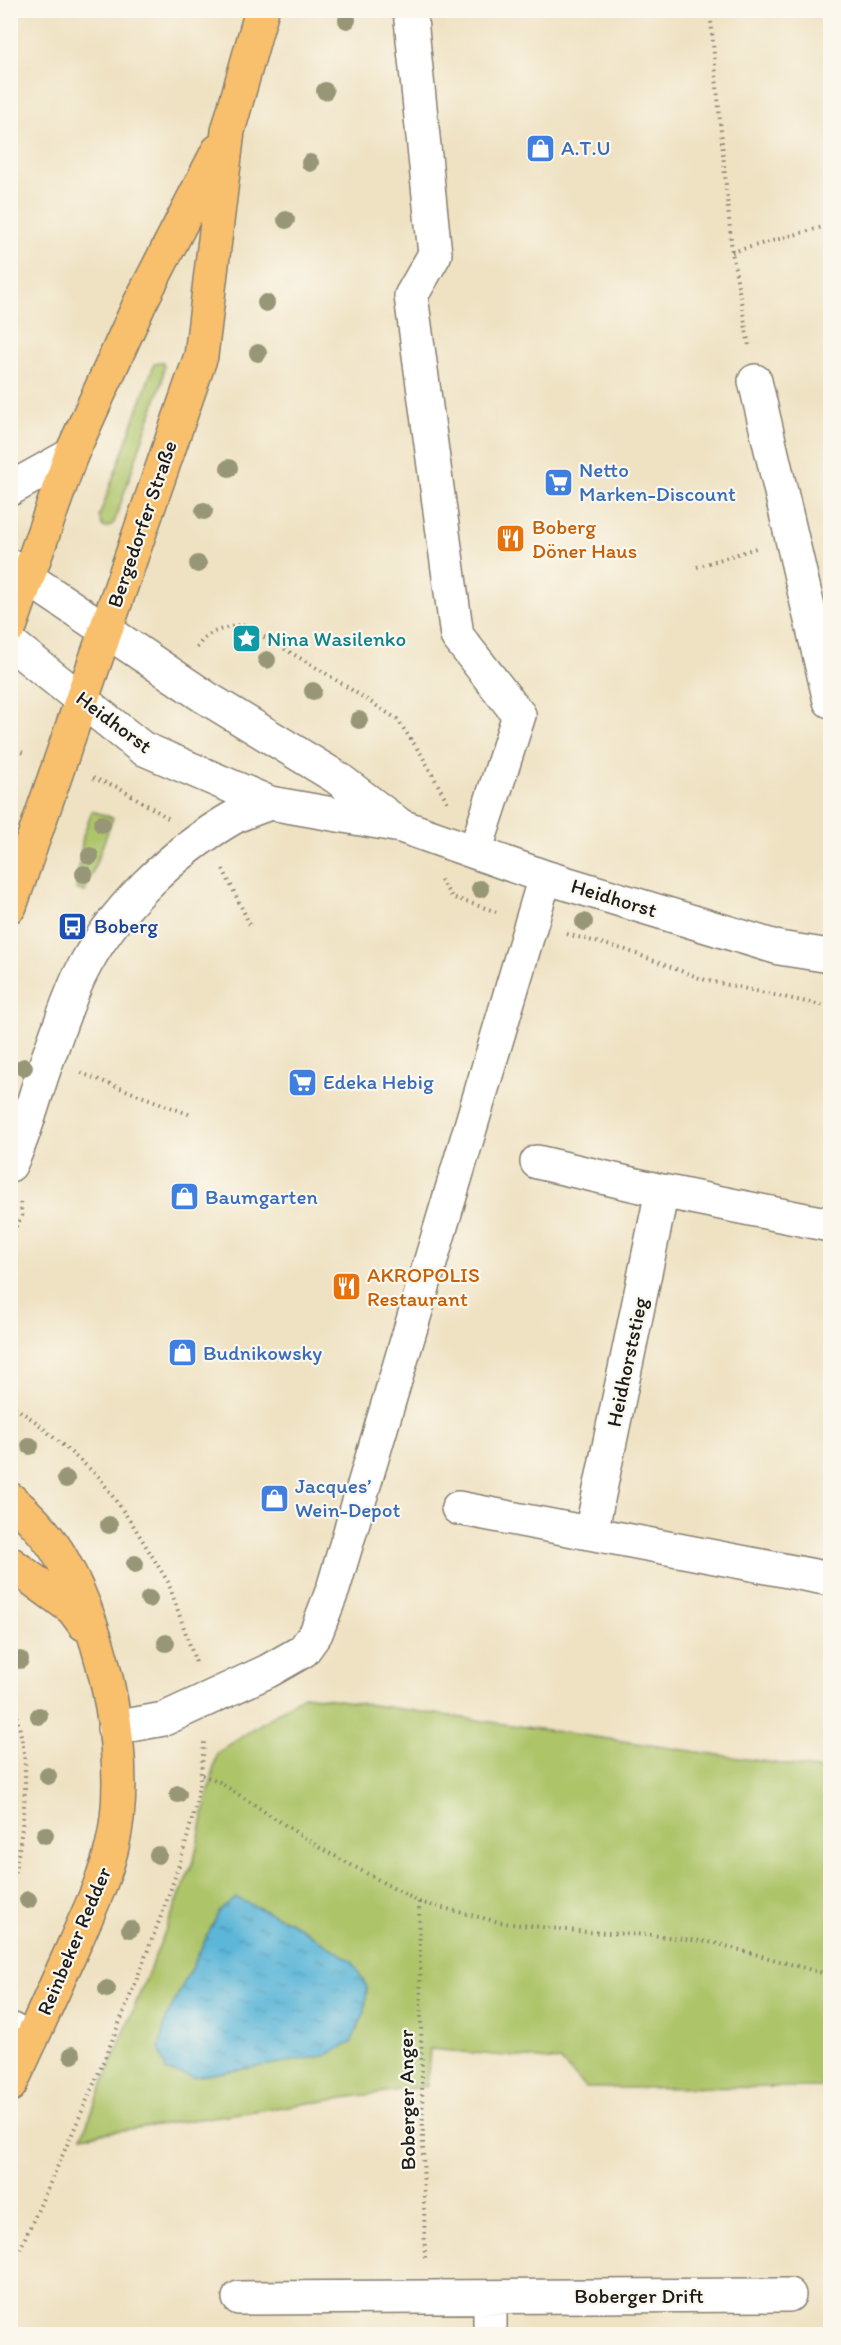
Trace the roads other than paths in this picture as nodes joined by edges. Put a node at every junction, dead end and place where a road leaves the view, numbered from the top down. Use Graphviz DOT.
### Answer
graph roads {
  1 [pos="262,10"];
  2 [pos="410,10"];
  3 [pos="228,131"];
  4 [pos="755,381"];
  5 [pos="71,455"];
  6 [pos="10,489"];
  7 [pos="19,572"];
  8 [pos="10,627"];
  9 [pos="105,631"];
  10 [pos="10,643"];
  11 [pos="81,699"];
  12 [pos="831,701"];
  13 [pos="270,803"];
  14 [pos="401,826"];
  15 [pos="474,852"];
  16 [pos="545,877"];
  17 [pos="10,906"];
  18 [pos="831,956"];
  19 [pos="537,1162"];
  20 [pos="10,1165"];
  21 [pos="662,1191"];
  22 [pos="831,1225"];
  23 [pos="10,1499"];
  24 [pos="458,1509"];
  25 [pos="591,1533"];
  26 [pos="10,1563"];
  27 [pos="831,1579"];
  28 [pos="98,1649"];
  29 [pos="114,1728"];
  30 [pos="21,2035"];
  31 [pos="10,2085"];
  32 [pos="789,2295"];
  33 [pos="490,2297"];
  34 [pos="240,2298"];
  35 [pos="490,2334"];
  1 -- 3 [label="main road, Bergedorfer Straße"];
  2 -- 15 [label="street"];
  3 -- 5 [label="main road, Bergedorfer Straße"];
  3 -- 9 [label="main road, Bergedorfer Straße"];
  4 -- 12 [label="street"];
  5 -- 6 [label="street"];
  5 -- 7 [label="main road, Bergedorfer Straße"];
  7 -- 8 [label="main road, Bergedorfer Straße"];
  7 -- 9 [label="street, Heidhorst"];
  9 -- 11 [label="main road, Bergedorfer Straße"];
  9 -- 14 [label="street, Heidhorst"];
  10 -- 11 [label="street, Heidhorst"];
  11 -- 13 [label="street, Heidhorst"];
  11 -- 17 [label="main road, Bergedorfer Straße"];
  13 -- 14 [label="street, Heidhorst"];
  13 -- 20 [label="street"];
  14 -- 15 [label="street, Heidhorst"];
  15 -- 16 [label="street, Heidhorst"];
  16 -- 18 [label="street, Heidhorst"];
  16 -- 29 [label="street"];
  19 -- 21 [label="street"];
  21 -- 22 [label="street"];
  21 -- 25 [label="street, Heidhorststieg"];
  23 -- 28 [label="main road, Reinbeker Redder"];
  24 -- 25 [label="street"];
  25 -- 27 [label="street"];
  26 -- 28 [label="main road, Reinbeker Redder"];
  28 -- 29 [label="main road, Reinbeker Redder"];
  29 -- 30 [label="main road, Reinbeker Redder"];
  30 -- 31 [label="main road, Reinbeker Redder"];
  32 -- 33 [label="street, Boberger Drift"];
  33 -- 34 [label="street, Boberger Drift"];
  33 -- 35 [label="street"];
}
